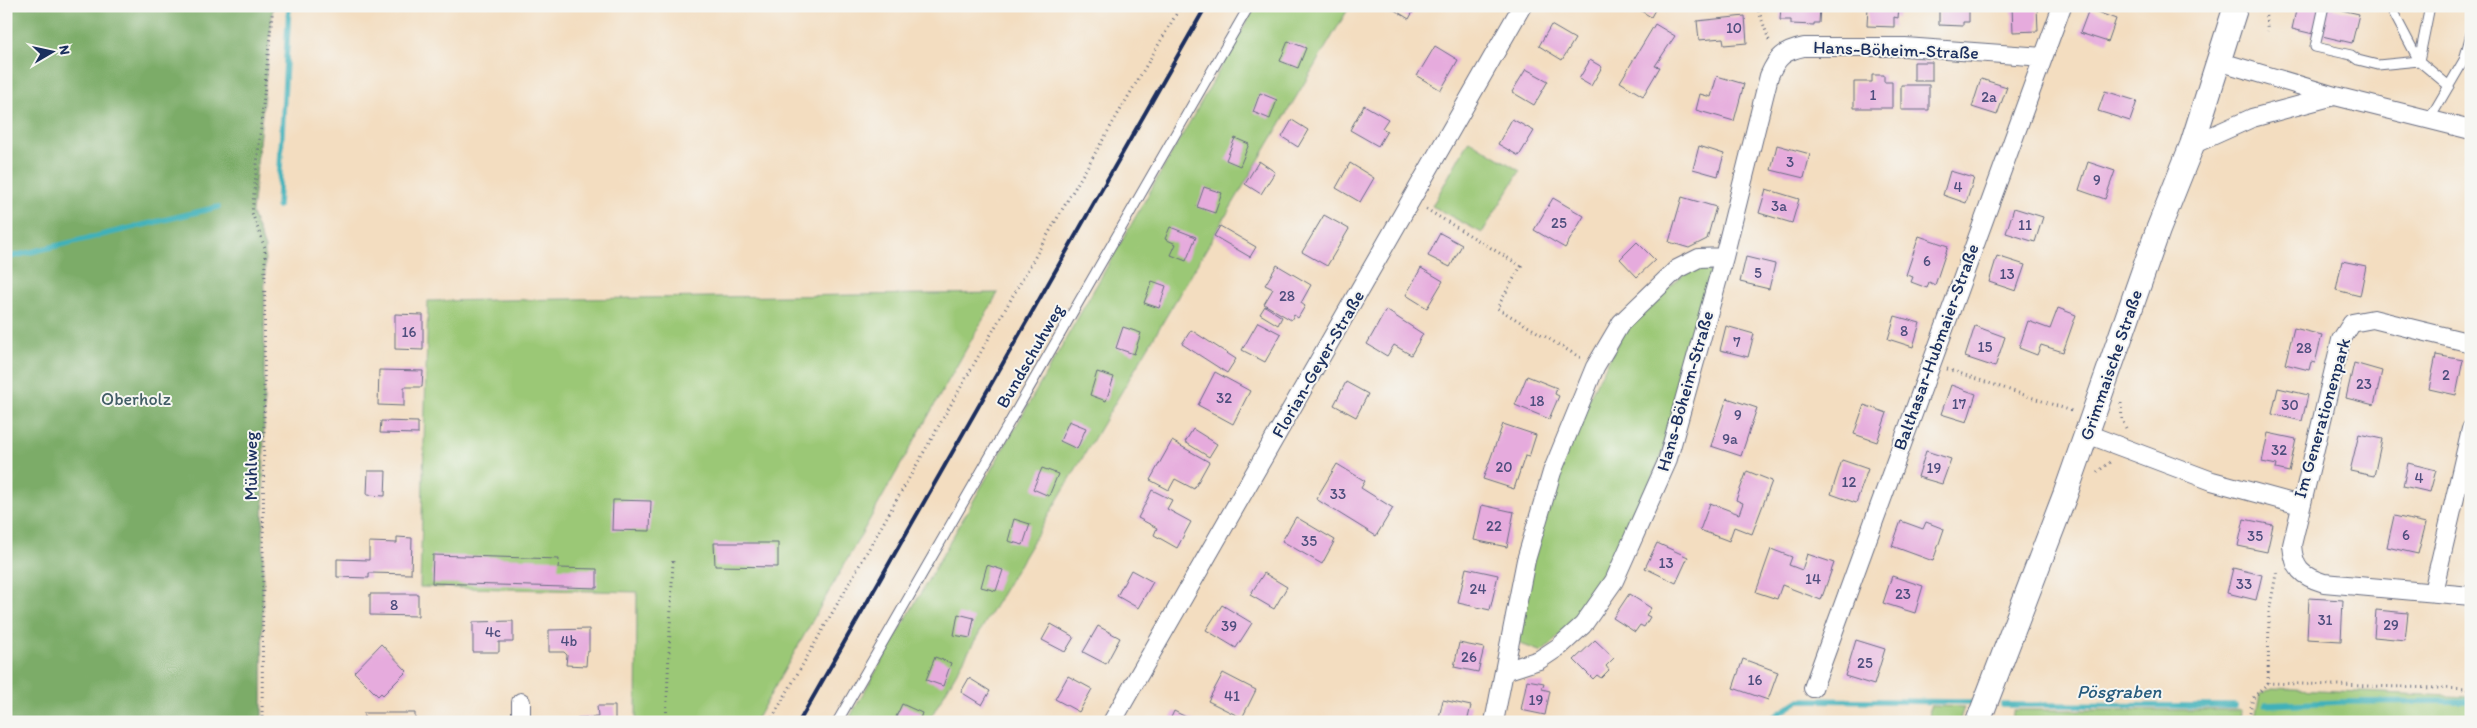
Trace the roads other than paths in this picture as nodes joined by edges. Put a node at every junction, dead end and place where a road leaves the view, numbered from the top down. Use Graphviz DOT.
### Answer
graph roads {
  1 [pos="1249,6"];
  2 [pos="1522,6"];
  3 [pos="2062,6"];
  4 [pos="2236,6"];
  5 [pos="2324,6"];
  6 [pos="2386,6"];
  7 [pos="2430,6"];
  8 [pos="2471,34"];
  9 [pos="2043,57"];
  10 [pos="2218,61"];
  11 [pos="2420,61"];
  12 [pos="2449,86"];
  13 [pos="2335,96"];
  14 [pos="2428,120"];
  15 [pos="2471,130"];
  16 [pos="2192,145"];
  17 [pos="1724,257"];
  18 [pos="2471,343"];
  19 [pos="2471,429"];
  20 [pos="2086,434"];
  21 [pos="2300,505"];
  22 [pos="2433,592"];
  23 [pos="2471,596"];
  24 [pos="1505,671"];
  25 [pos="1813,688"];
  26 [pos="522,702"];
  27 [pos="521,722"];
  28 [pos="838,722"];
  29 [pos="1112,722"];
  30 [pos="1494,722"];
  31 [pos="1978,722"];
  1 -- 28 [label="lane, Bundschuhweg"];
  2 -- 29 [label="street, Florian-Geyer-Straße"];
  3 -- 9 [label="street, Balthasar-Hubmaier-Straße"];
  4 -- 10 [label="main road, Grimmaische Straße"];
  5 -- 11 [label="lane"];
  6 -- 11 [label="lane"];
  7 -- 11 [label="lane"];
  8 -- 12 [label="lane"];
  9 -- 17 [label="street, Hans-Böheim-Straße"];
  9 -- 25 [label="street, Balthasar-Hubmaier-Straße"];
  10 -- 13 [label="street"];
  10 -- 16 [label="main road, Grimmaische Straße"];
  11 -- 12 [label="lane"];
  12 -- 14 [label="lane"];
  13 -- 14 [label="street"];
  13 -- 16 [label="street"];
  14 -- 15 [label="street"];
  16 -- 20 [label="main road, Grimmaische Straße"];
  17 -- 24 [label="street, Hans-Böheim-Straße"];
  17 -- 24 [label="street"];
  18 -- 21 [label="street, Im Generationenpark"];
  19 -- 22 [label="street"];
  20 -- 21 [label="street, Im Generationenpark"];
  20 -- 31 [label="main road, Grimmaische Straße"];
  21 -- 22 [label="street"];
  22 -- 23 [label="street"];
  24 -- 30 [label="street"];
  26 -- 27 [label="street"];
}
